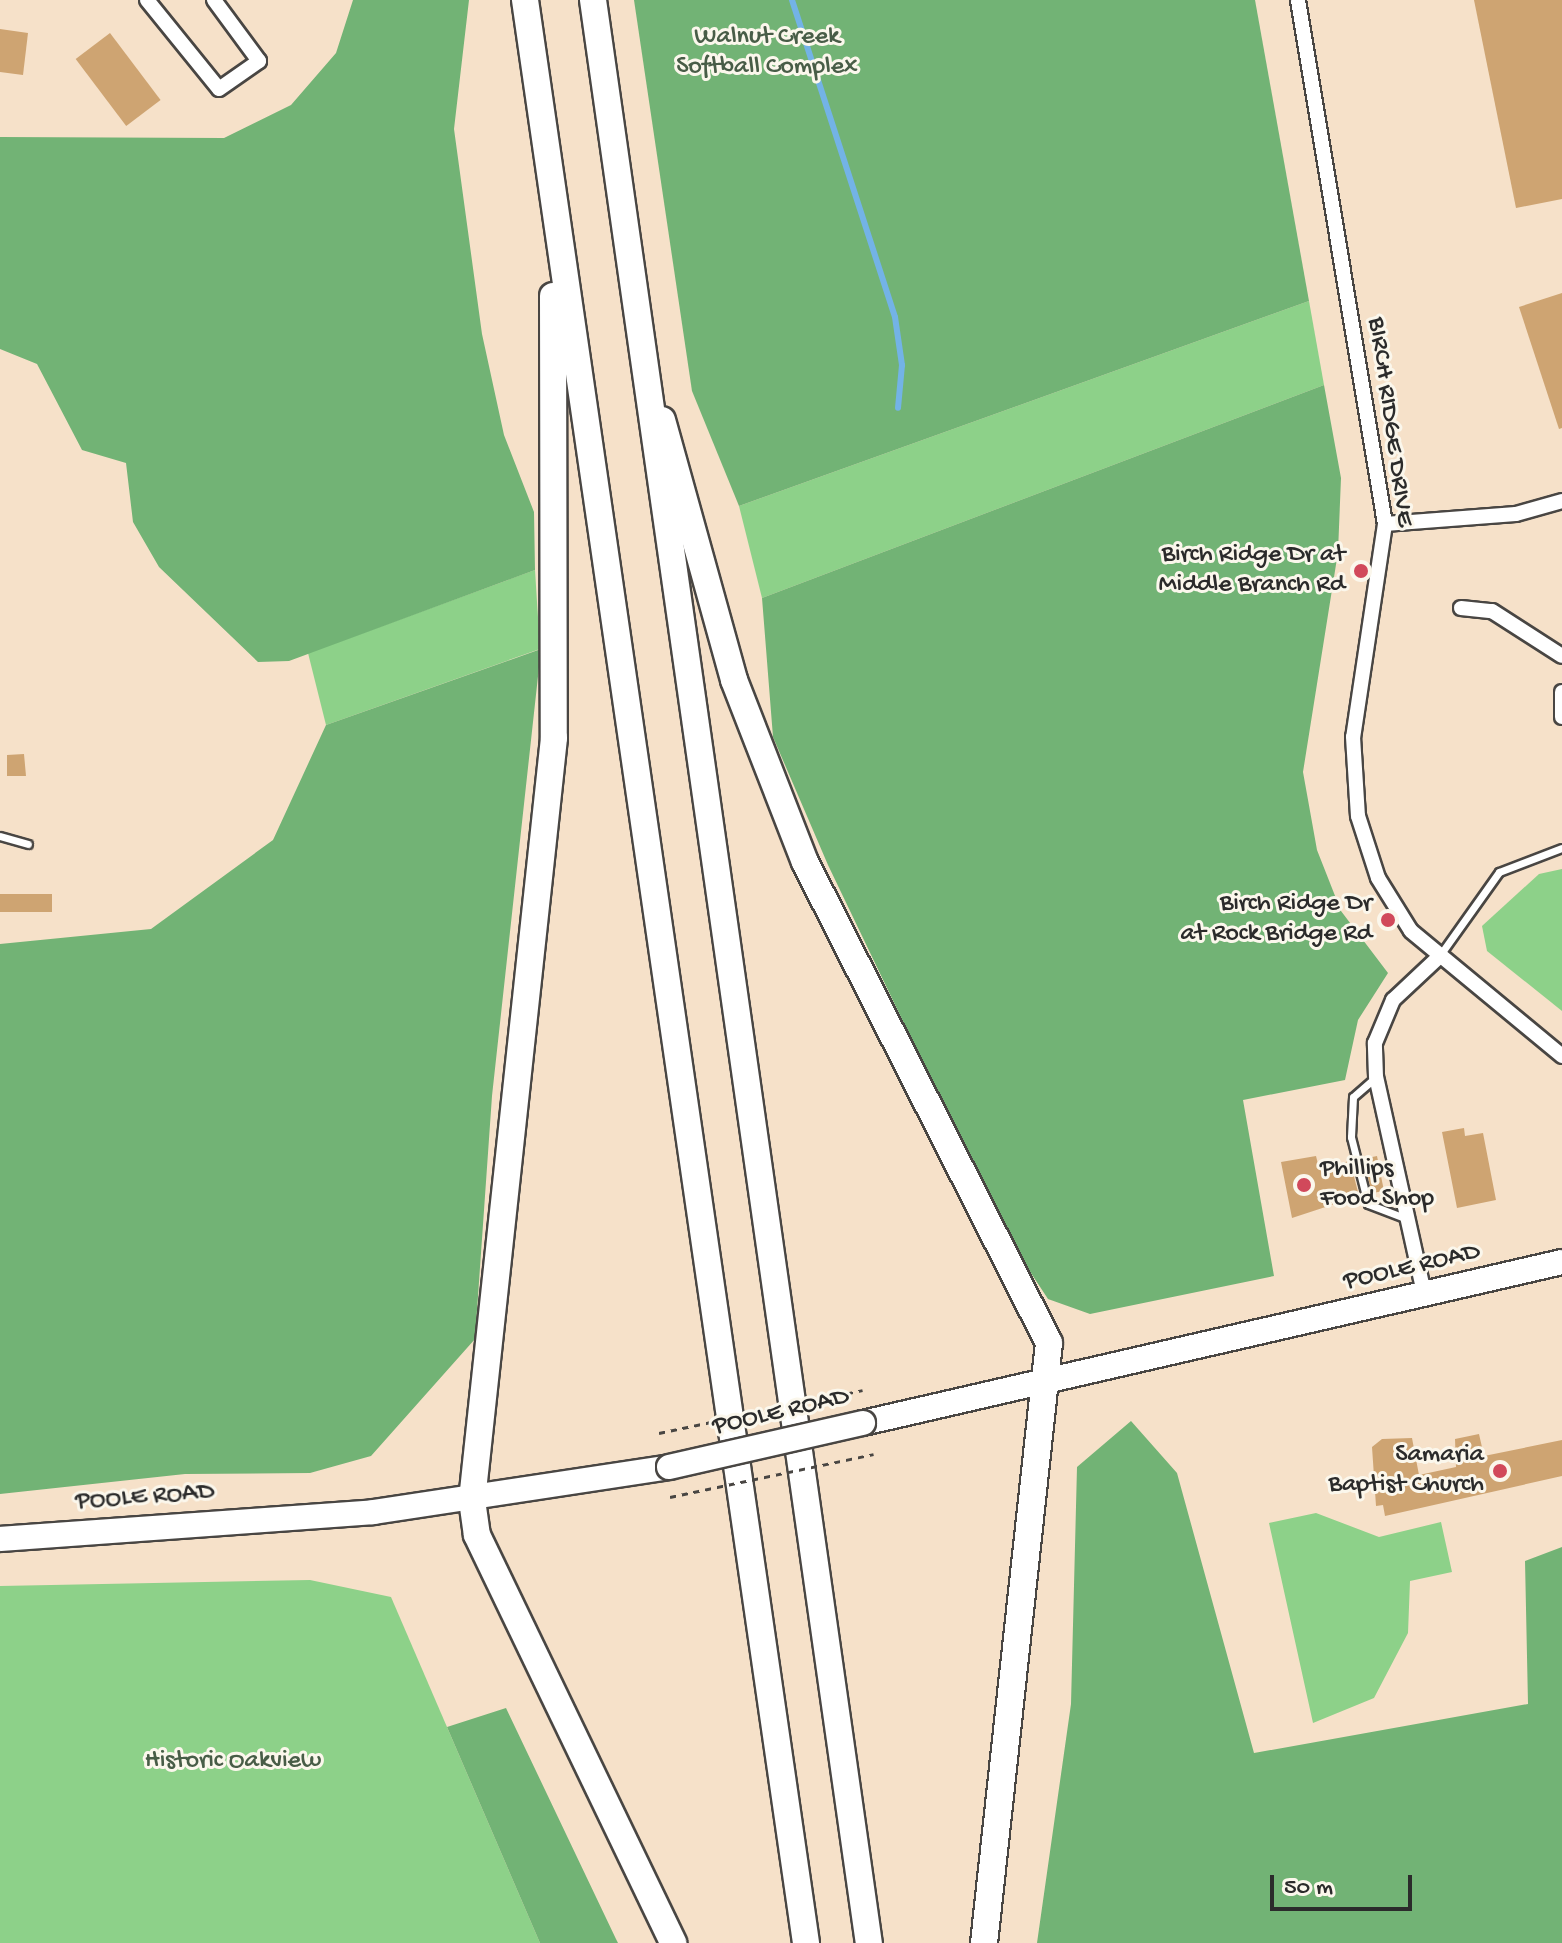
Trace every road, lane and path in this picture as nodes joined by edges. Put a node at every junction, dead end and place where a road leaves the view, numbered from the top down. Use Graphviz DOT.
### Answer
graph roads {
  1 [pos="147,0"];
  2 [pos="214,0"];
  3 [pos="525,0"];
  4 [pos="593,0"];
  5 [pos="1298,0"];
  6 [pos="553,210"];
  7 [pos="637,332"];
  8 [pos="1562,501"];
  9 [pos="1385,524"];
  10 [pos="1461,608"];
  11 [pos="1562,656"];
  12 [pos="1562,692"];
  13 [pos="1562,717"];
  14 [pos="0,836"];
  15 [pos="28,844"];
  16 [pos="1562,848"];
  17 [pos="1439,957"];
  18 [pos="1562,1056"];
  19 [pos="1376,1077"];
  20 [pos="1405,1218"];
  21 [pos="1562,1262"];
  22 [pos="1424,1293"];
  23 [pos="1048,1383"];
  24 [pos="863,1390"];
  25 [pos="659,1433"];
  26 [pos="874,1454"];
  27 [pos="670,1497"];
  28 [pos="472,1500"];
  29 [pos="0,1539"];
  30 [pos="673,1943"];
  31 [pos="806,1943"];
  32 [pos="869,1943"];
  33 [pos="984,1943"];
  1 -- 2 [label="street"];
  3 -- 6 [label="highway"];
  4 -- 7 [label="highway"];
  5 -- 9 [label="street, BIRCH RIDGE DRIVE"];
  6 -- 28 [label="highway"];
  6 -- 31 [label="highway"];
  7 -- 23 [label="highway"];
  7 -- 32 [label="highway"];
  8 -- 9 [label="street"];
  9 -- 17 [label="street, BIRCH RIDGE DRIVE"];
  10 -- 11 [label="street"];
  12 -- 13 [label="street"];
  14 -- 15 [label="lane"];
  16 -- 17 [label="lane"];
  17 -- 18 [label="street, BIRCH RIDGE DRIVE"];
  17 -- 19 [label="street"];
  19 -- 20 [label="street"];
  19 -- 20 [label="lane"];
  20 -- 22 [label="street"];
  21 -- 22 [label="main road, POOLE ROAD"];
  22 -- 23 [label="main road, POOLE ROAD"];
  23 -- 28 [label="main road, POOLE ROAD, bridge"];
  23 -- 33 [label="highway"];
  24 -- 25 [label="path, bridge"];
  26 -- 27 [label="path, bridge"];
  28 -- 29 [label="main road, POOLE ROAD"];
  28 -- 30 [label="highway"];
}
